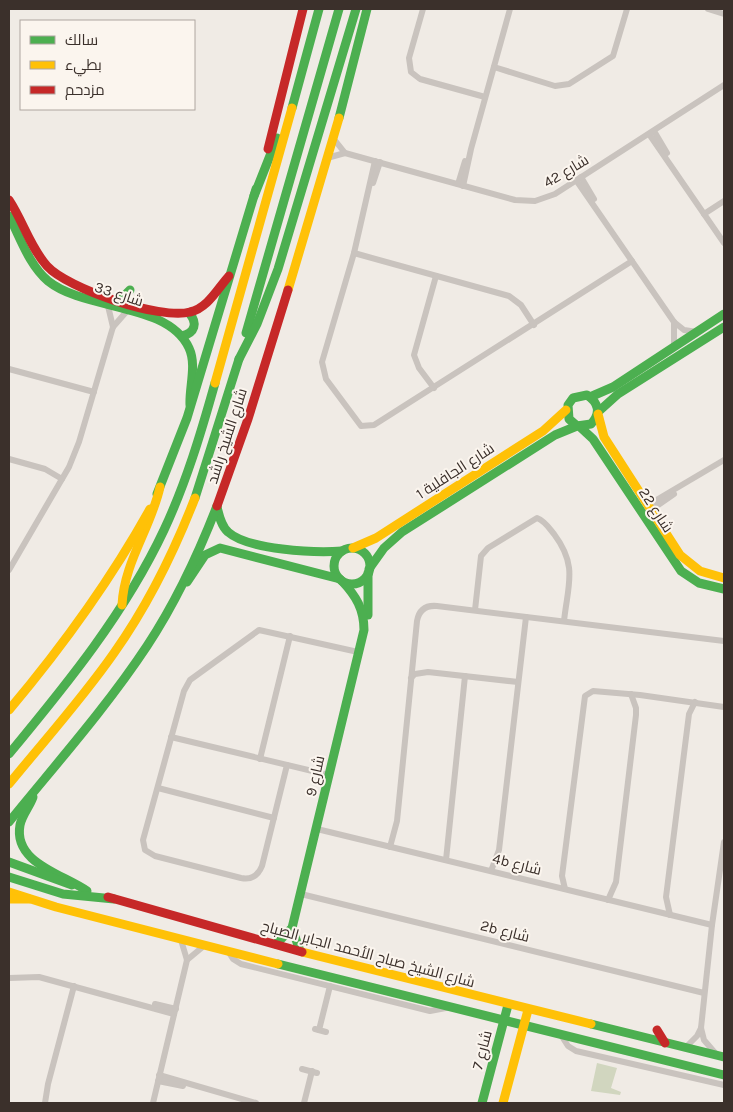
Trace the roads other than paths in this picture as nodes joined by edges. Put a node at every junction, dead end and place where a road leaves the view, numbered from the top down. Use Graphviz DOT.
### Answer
graph roads {
  1 [pos="303,9"];
  2 [pos="319,9"];
  3 [pos="339,9"];
  4 [pos="356,9"];
  5 [pos="366,9"];
  6 [pos="423,9"];
  7 [pos="510,9"];
  8 [pos="627,9"];
  9 [pos="708,9"];
  10 [pos="715,9"];
  11 [pos="724,10"];
  12 [pos="724,14"];
  13 [pos="494,66"];
  14 [pos="724,85"];
  15 [pos="485,97"];
  16 [pos="294,100"];
  17 [pos="651,133"];
  18 [pos="333,138"];
  19 [pos="345,153"];
  20 [pos="327,158"];
  21 [pos="378,162"];
  22 [pos="578,179"];
  23 [pos="460,185"];
  24 [pos="254,196"];
  25 [pos="9,200"];
  26 [pos="724,202"];
  27 [pos="704,214"];
  28 [pos="9,216"];
  29 [pos="724,244"];
  30 [pos="354,254"];
  31 [pos="632,260"];
  32 [pos="229,276"];
  33 [pos="436,276"];
  34 [pos="130,290"];
  35 [pos="119,301"];
  36 [pos="108,306"];
  37 [pos="127,311"];
  38 [pos="190,313"];
  39 [pos="724,314"];
  40 [pos="674,322"];
  41 [pos="534,325"];
  42 [pos="113,327"];
  43 [pos="724,327"];
  44 [pos="697,332"];
  45 [pos="182,336"];
  46 [pos="674,347"];
  47 [pos="239,359"];
  48 [pos="9,369"];
  49 [pos="434,388"];
  50 [pos="94,392"];
  51 [pos="590,397"];
  52 [pos="191,408"];
  53 [pos="566,410"];
  54 [pos="598,413"];
  55 [pos="578,426"];
  56 [pos="9,459"];
  57 [pos="724,460"];
  58 [pos="62,479"];
  59 [pos="160,487"];
  60 [pos="217,507"];
  61 [pos="649,507"];
  62 [pos="353,548"];
  63 [pos="342,551"];
  64 [pos="9,570"];
  65 [pos="369,571"];
  66 [pos="724,578"];
  67 [pos="341,580"];
  68 [pos="181,587"];
  69 [pos="724,589"];
  70 [pos="122,605"];
  71 [pos="475,610"];
  72 [pos="526,617"];
  73 [pos="564,621"];
  74 [pos="364,630"];
  75 [pos="290,636"];
  76 [pos="724,642"];
  77 [pos="358,652"];
  78 [pos="465,676"];
  79 [pos="411,678"];
  80 [pos="518,682"];
  81 [pos="631,694"];
  82 [pos="695,702"];
  83 [pos="724,707"];
  84 [pos="9,710"];
  85 [pos="171,737"];
  86 [pos="9,754"];
  87 [pos="260,759"];
  88 [pos="287,765"];
  89 [pos="329,775"];
  90 [pos="9,784"];
  91 [pos="35,788"];
  92 [pos="158,788"];
  93 [pos="274,818"];
  94 [pos="9,822"];
  95 [pos="317,829"];
  96 [pos="724,842"];
  97 [pos="390,847"];
  98 [pos="446,860"];
  99 [pos="9,862"];
  100 [pos="491,871"];
  101 [pos="9,877"];
  102 [pos="565,888"];
  103 [pos="87,891"];
  104 [pos="9,892"];
  105 [pos="300,894"];
  106 [pos="9,899"];
  107 [pos="29,899"];
  108 [pos="114,899"];
  109 [pos="608,900"];
  110 [pos="670,915"];
  111 [pos="712,925"];
  112 [pos="292,928"];
  113 [pos="180,940"];
  114 [pos="276,944"];
  115 [pos="205,945"];
  116 [pos="228,951"];
  117 [pos="300,951"];
  118 [pos="187,960"];
  119 [pos="9,978"];
  120 [pos="72,985"];
  121 [pos="330,986"];
  122 [pos="704,993"];
  123 [pos="508,1004"];
  124 [pos="451,1008"];
  125 [pos="528,1010"];
  126 [pos="175,1011"];
  127 [pos="504,1021"];
  128 [pos="524,1026"];
  129 [pos="701,1028"];
  130 [pos="320,1030"];
  131 [pos="657,1030"];
  132 [pos="561,1035"];
  133 [pos="665,1043"];
  134 [pos="685,1048"];
  135 [pos="721,1056"];
  136 [pos="302,1069"];
  137 [pos="724,1075"];
  138 [pos="159,1078"];
  139 [pos="48,1084"];
  140 [pos="724,1085"];
  141 [pos="504,1102"];
  142 [pos="41,1103"];
  143 [pos="45,1103"];
  144 [pos="153,1103"];
  145 [pos="256,1103"];
  146 [pos="304,1103"];
  147 [pos="482,1103"];
  1 -- 24 [label="main road"];
  2 -- 16 [label="main road"];
  3 -- 47 [label="main road"];
  4 -- 47 [label="main road"];
  5 -- 18 [label="main road, شارع الشيخ راشد"];
  6 -- 15 [label="street"];
  7 -- 13 [label="street"];
  8 -- 13 [label="street"];
  9 -- 12 [label="street"];
  10 -- 11 [label="street"];
  13 -- 15 [label="street"];
  14 -- 17 [label="street, شارع 42"];
  15 -- 23 [label="street"];
  16 -- 24 [label="main road"];
  16 -- 70 [label="main road"];
  17 -- 22 [label="street, شارع 42"];
  17 -- 27 [label="street"];
  18 -- 19 [label="street"];
  18 -- 20 [label="main road, شارع الشيخ راشد"];
  19 -- 20 [label="street"];
  19 -- 21 [label="street, شارع 42"];
  20 -- 60 [label="main road, شارع الشيخ راشد"];
  21 -- 23 [label="street, شارع 42"];
  21 -- 30 [label="street"];
  22 -- 23 [label="street, شارع 42"];
  22 -- 31 [label="street"];
  24 -- 32 [label="main road"];
  25 -- 35 [label="main road, شارع 33"];
  26 -- 27 [label="street"];
  27 -- 29 [label="street"];
  28 -- 36 [label="main road, شارع 33"];
  30 -- 33 [label="street"];
  30 -- 49 [label="street"];
  31 -- 40 [label="street"];
  31 -- 41 [label="street"];
  32 -- 38 [label="main road"];
  32 -- 52 [label="main road"];
  33 -- 41 [label="street"];
  33 -- 49 [label="street"];
  34 -- 35 [label="main road"];
  35 -- 38 [label="main road, شارع 33"];
  36 -- 37 [label="main road, شارع 33"];
  36 -- 42 [label="street"];
  37 -- 42 [label="street"];
  37 -- 45 [label="main road, شارع 33"];
  38 -- 45 [label="main road"];
  39 -- 44 [label="main road"];
  40 -- 44 [label="street"];
  40 -- 46 [label="street"];
  41 -- 49 [label="street"];
  42 -- 50 [label="street"];
  43 -- 54 [label="main road"];
  44 -- 46 [label="main road"];
  45 -- 52 [label="main road"];
  46 -- 51 [label="main road"];
  47 -- 90 [label="main road"];
  48 -- 50 [label="street"];
  50 -- 58 [label="street"];
  51 -- 53 [label="main road"];
  51 -- 54 [label="main road"];
  52 -- 59 [label="main road"];
  53 -- 55 [label="main road"];
  53 -- 62 [label="main road, شارع الجافلية 1"];
  54 -- 55 [label="main road"];
  54 -- 61 [label="main road, شارع 22"];
  55 -- 65 [label="main road, شارع الجافلية 1"];
  55 -- 69 [label="main road, شارع 22"];
  56 -- 58 [label="street"];
  57 -- 61 [label="street"];
  58 -- 64 [label="street"];
  59 -- 70 [label="main road"];
  59 -- 84 [label="main road"];
  60 -- 63 [label="main road"];
  60 -- 68 [label="main road, شارع الشيخ راشد"];
  61 -- 66 [label="main road, شارع 22"];
  62 -- 63 [label="main road"];
  62 -- 65 [label="main road"];
  63 -- 67 [label="main road"];
  65 -- 67 [label="main road"];
  65 -- 74 [label="main road, شارع 9"];
  67 -- 68 [label="main road"];
  67 -- 74 [label="main road, شارع 9"];
  68 -- 91 [label="main road, شارع الشيخ راشد"];
  70 -- 86 [label="main road"];
  71 -- 72 [label="street"];
  71 -- 73 [label="street"];
  71 -- 79 [label="street"];
  72 -- 73 [label="street"];
  72 -- 80 [label="street"];
  73 -- 76 [label="street"];
  74 -- 77 [label="main road, شارع 9"];
  75 -- 77 [label="street"];
  75 -- 85 [label="street"];
  75 -- 87 [label="street"];
  77 -- 89 [label="main road, شارع 9"];
  78 -- 79 [label="street"];
  78 -- 80 [label="street"];
  78 -- 98 [label="street"];
  79 -- 97 [label="street"];
  80 -- 100 [label="street"];
  81 -- 82 [label="street"];
  81 -- 102 [label="street"];
  81 -- 109 [label="street"];
  82 -- 83 [label="street"];
  82 -- 110 [label="street"];
  85 -- 87 [label="street"];
  85 -- 92 [label="street"];
  87 -- 88 [label="street"];
  88 -- 89 [label="street"];
  88 -- 93 [label="street"];
  89 -- 95 [label="main road, شارع 9"];
  91 -- 94 [label="main road, شارع الشيخ راشد"];
  91 -- 103 [label="main road"];
  92 -- 93 [label="street"];
  92 -- 93 [label="street"];
  95 -- 97 [label="street, 4b شارع"];
  95 -- 105 [label="main road, شارع 9"];
  96 -- 111 [label="street"];
  97 -- 98 [label="street, 4b شارع"];
  98 -- 100 [label="street, 4b شارع"];
  99 -- 103 [label="main road, شارع الشيخ صباح الأحمد الجابر الصباح"];
  100 -- 102 [label="street, 4b شارع"];
  101 -- 108 [label="main road"];
  102 -- 109 [label="street, 4b شارع"];
  103 -- 108 [label="main road, شارع الشيخ صباح الأحمد الجابر الصباح"];
  104 -- 107 [label="main road, شارع الشيخ صباح الأحمد الجابر الصباح"];
  105 -- 112 [label="main road, شارع 9"];
  105 -- 122 [label="street, 2b شارع"];
  106 -- 107 [label="main road"];
  107 -- 113 [label="main road, شارع الشيخ صباح الأحمد الجابر الصباح"];
  108 -- 114 [label="main road, شارع الشيخ صباح الأحمد الجابر الصباح"];
  109 -- 110 [label="street, 4b شارع"];
  110 -- 111 [label="street, 4b شارع"];
  111 -- 122 [label="street"];
  112 -- 114 [label="main road"];
  112 -- 117 [label="main road"];
  113 -- 115 [label="main road, شارع الشيخ صباح الأحمد الجابر الصباح"];
  113 -- 118 [label="street"];
  114 -- 117 [label="main road, شارع الشيخ صباح الأحمد الجابر الصباح"];
  115 -- 116 [label="main road, شارع الشيخ صباح الأحمد الجابر الصباح"];
  115 -- 118 [label="street"];
  116 -- 121 [label="street"];
  116 -- 124 [label="main road, شارع الشيخ صباح الأحمد الجابر الصباح"];
  117 -- 123 [label="main road, شارع الشيخ صباح الأحمد الجابر الصباح"];
  118 -- 126 [label="street"];
  119 -- 120 [label="street"];
  120 -- 126 [label="street"];
  120 -- 139 [label="street"];
  121 -- 124 [label="street"];
  121 -- 130 [label="street"];
  122 -- 129 [label="street"];
  123 -- 125 [label="main road, شارع الشيخ صباح الأحمد الجابر الصباح"];
  123 -- 127 [label="main road, شارع 7"];
  124 -- 127 [label="main road, شارع الشيخ صباح الأحمد الجابر الصباح"];
  125 -- 128 [label="main road"];
  125 -- 133 [label="main road, شارع الشيخ صباح الأحمد الجابر الصباح"];
  126 -- 138 [label="street"];
  127 -- 128 [label="main road, شارع الشيخ صباح الأحمد الجابر الصباح"];
  127 -- 147 [label="main road, شارع 7"];
  128 -- 132 [label="main road, شارع الشيخ صباح الأحمد الجابر الصباح"];
  128 -- 141 [label="main road"];
  129 -- 134 [label="street"];
  129 -- 135 [label="street"];
  131 -- 133 [label="main road"];
  132 -- 137 [label="main road, شارع الشيخ صباح الأحمد الجابر الصباح"];
  132 -- 140 [label="street"];
  133 -- 134 [label="main road, شارع الشيخ صباح الأحمد الجابر الصباح"];
  134 -- 135 [label="main road, شارع الشيخ صباح الأحمد الجابر الصباح"];
  136 -- 146 [label="street"];
  138 -- 144 [label="street"];
  138 -- 145 [label="street"];
  139 -- 142 [label="street"];
  139 -- 143 [label="street"];
}
